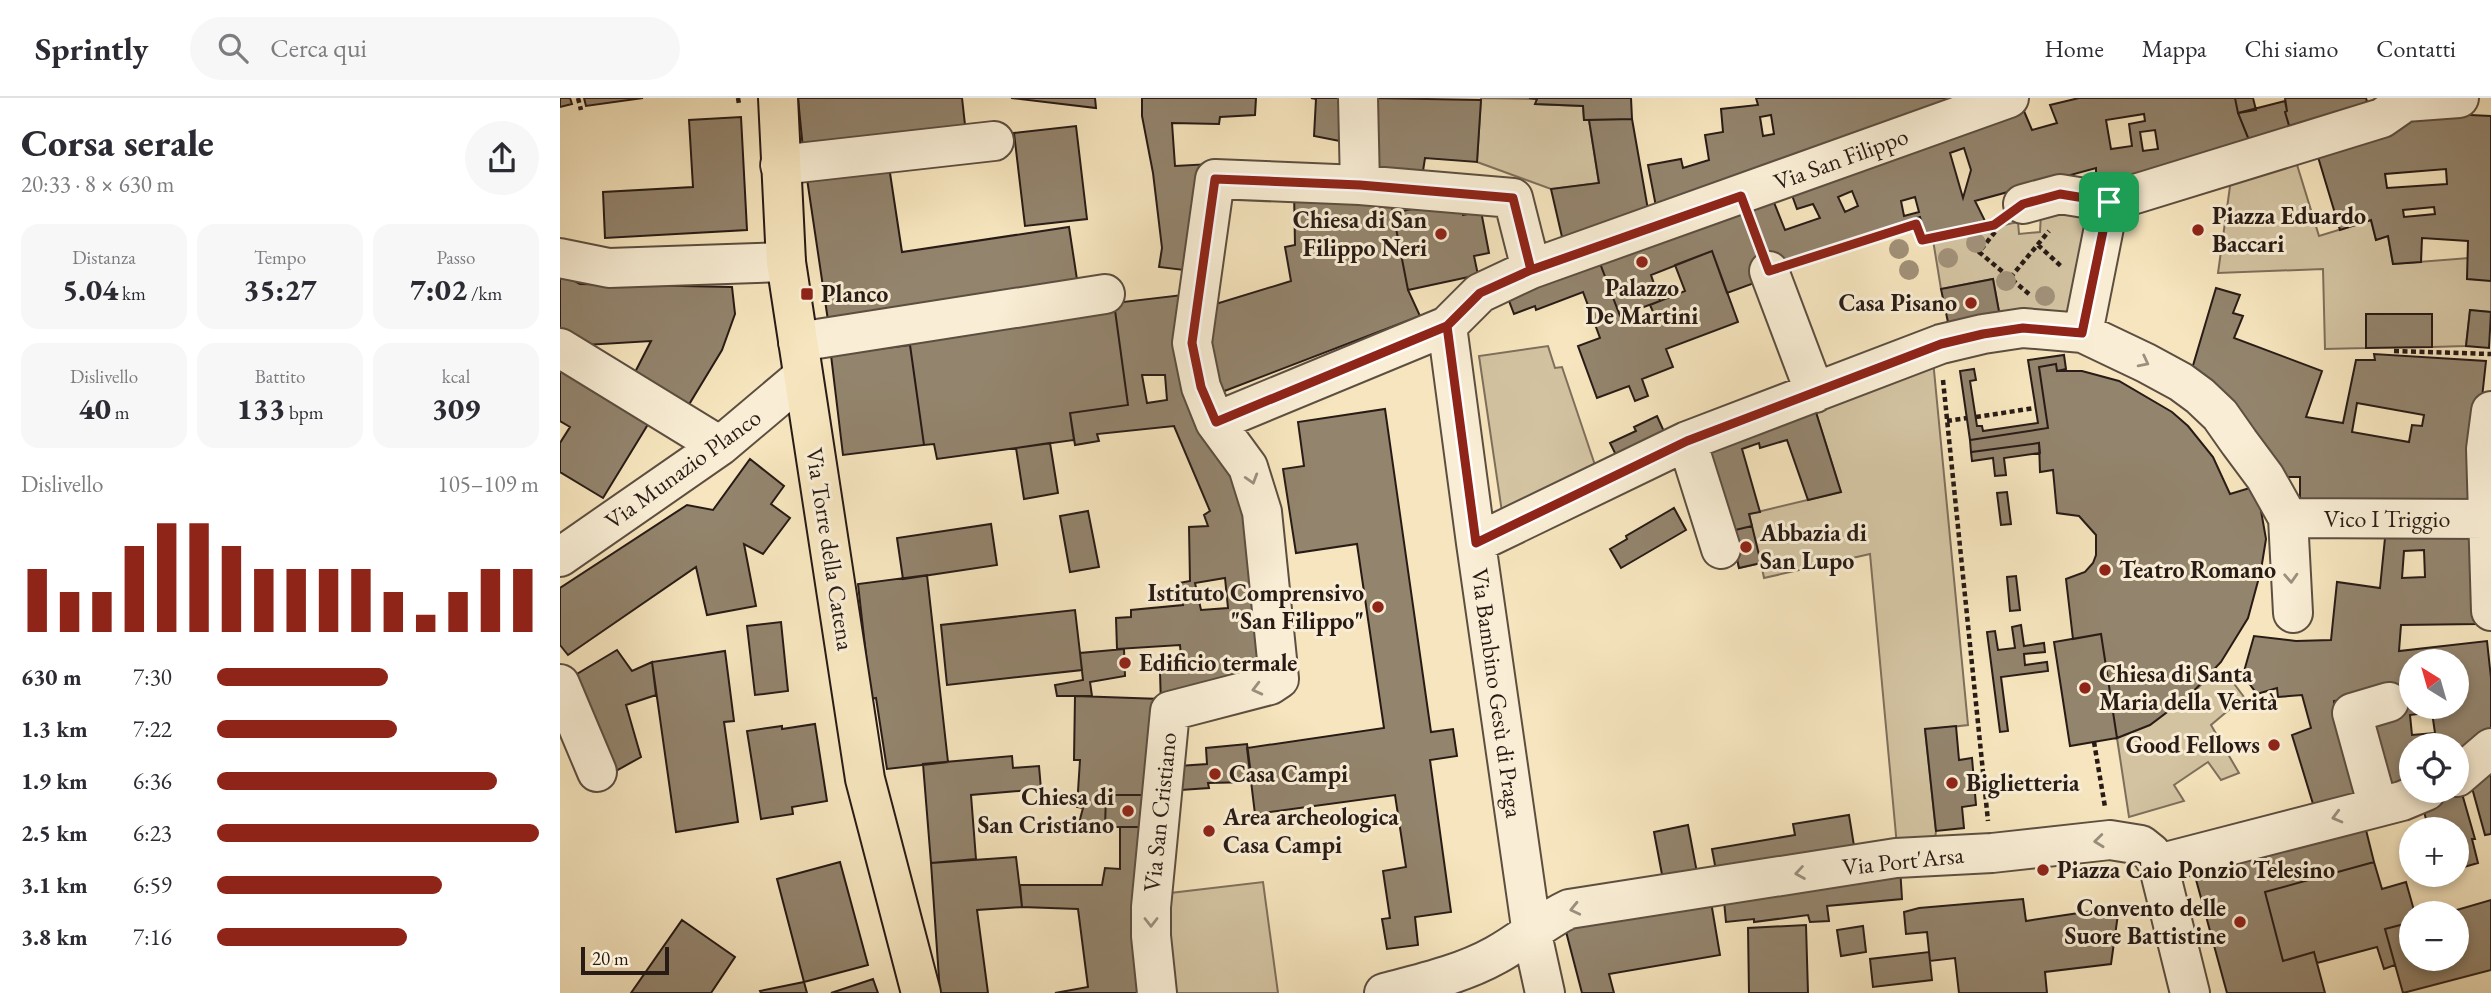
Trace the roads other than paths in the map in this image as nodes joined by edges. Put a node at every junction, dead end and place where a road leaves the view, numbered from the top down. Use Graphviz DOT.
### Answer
graph roads {
  1 [pos="778,98"];
  2 [pos="1358,98"];
  3 [pos="2009,98"];
  4 [pos="2459,98"];
  5 [pos="2402,100"];
  6 [pos="994,141"];
  7 [pos="780,165"];
  8 [pos="1360,185"];
  9 [pos="2109,202"];
  10 [pos="2023,204"];
  11 [pos="560,258"];
  12 [pos="786,262"];
  13 [pos="1531,270"];
  14 [pos="1769,271"];
  15 [pos="1105,294"];
  16 [pos="1447,326"];
  17 [pos="2082,333"];
  18 [pos="560,348"];
  19 [pos="801,359"];
  20 [pos="1815,393"];
  21 [pos="2491,411"];
  22 [pos="1216,422"];
  23 [pos="1687,441"];
  24 [pos="720,446"];
  25 [pos="2288,518"];
  26 [pos="2486,519"];
  27 [pos="1476,543"];
  28 [pos="1721,549"];
  29 [pos="560,557"];
  30 [pos="2491,611"];
  31 [pos="2293,613"];
  32 [pos="560,684"];
  33 [pos="2389,702"];
  34 [pos="2491,748"];
  35 [pos="2469,767"];
  36 [pos="597,772"];
  37 [pos="2399,802"];
  38 [pos="2378,807"];
  39 [pos="2158,864"];
  40 [pos="1532,934"];
  41 [pos="921,993"];
  42 [pos="1157,993"];
  43 [pos="1384,993"];
  44 [pos="1545,993"];
  45 [pos="2190,993"];
  1 -- 7 [label="main road, Via Torre della Catena"];
  2 -- 8 [label="street"];
  3 -- 13 [label="street, Via San Filippo"];
  4 -- 5 [label="street"];
  5 -- 9 [label="street"];
  6 -- 7 [label="street"];
  7 -- 12 [label="main road, Via Torre della Catena"];
  8 -- 13 [label="street, Via San Cristiano"];
  8 -- 22 [label="street, Via San Cristiano"];
  9 -- 10 [label="street"];
  9 -- 17 [label="street"];
  11 -- 12 [label="street"];
  12 -- 19 [label="main road, Via Torre della Catena"];
  13 -- 16 [label="street, Via San Filippo"];
  14 -- 20 [label="street"];
  15 -- 19 [label="street"];
  16 -- 22 [label="street, Via San Filippo"];
  16 -- 27 [label="street, Via Bambino Gesù di Praga"];
  17 -- 20 [label="street"];
  17 -- 25 [label="street, one-way"];
  18 -- 24 [label="street"];
  19 -- 24 [label="street, Via Munazio Planco"];
  19 -- 41 [label="main road, Via Torre della Catena"];
  20 -- 23 [label="street"];
  21 -- 26 [label="street"];
  22 -- 42 [label="street, Via San Cristiano, one-way"];
  23 -- 27 [label="street"];
  23 -- 28 [label="street"];
  24 -- 29 [label="street, Via Munazio Planco"];
  25 -- 26 [label="street, Vico I Triggio"];
  25 -- 31 [label="street, one-way"];
  26 -- 30 [label="street"];
  27 -- 40 [label="street, Via Bambino Gesù di Praga"];
  32 -- 36 [label="street"];
  33 -- 38 [label="street"];
  34 -- 35 [label="street"];
  37 -- 38 [label="street"];
  38 -- 39 [label="street, one-way"];
  39 -- 40 [label="street, Via Port'Arsa, one-way"];
  39 -- 45 [label="street"];
  40 -- 43 [label="street, Via Port'Arsa"];
  40 -- 44 [label="street, Via Bambino Gesù di Praga"];
}
